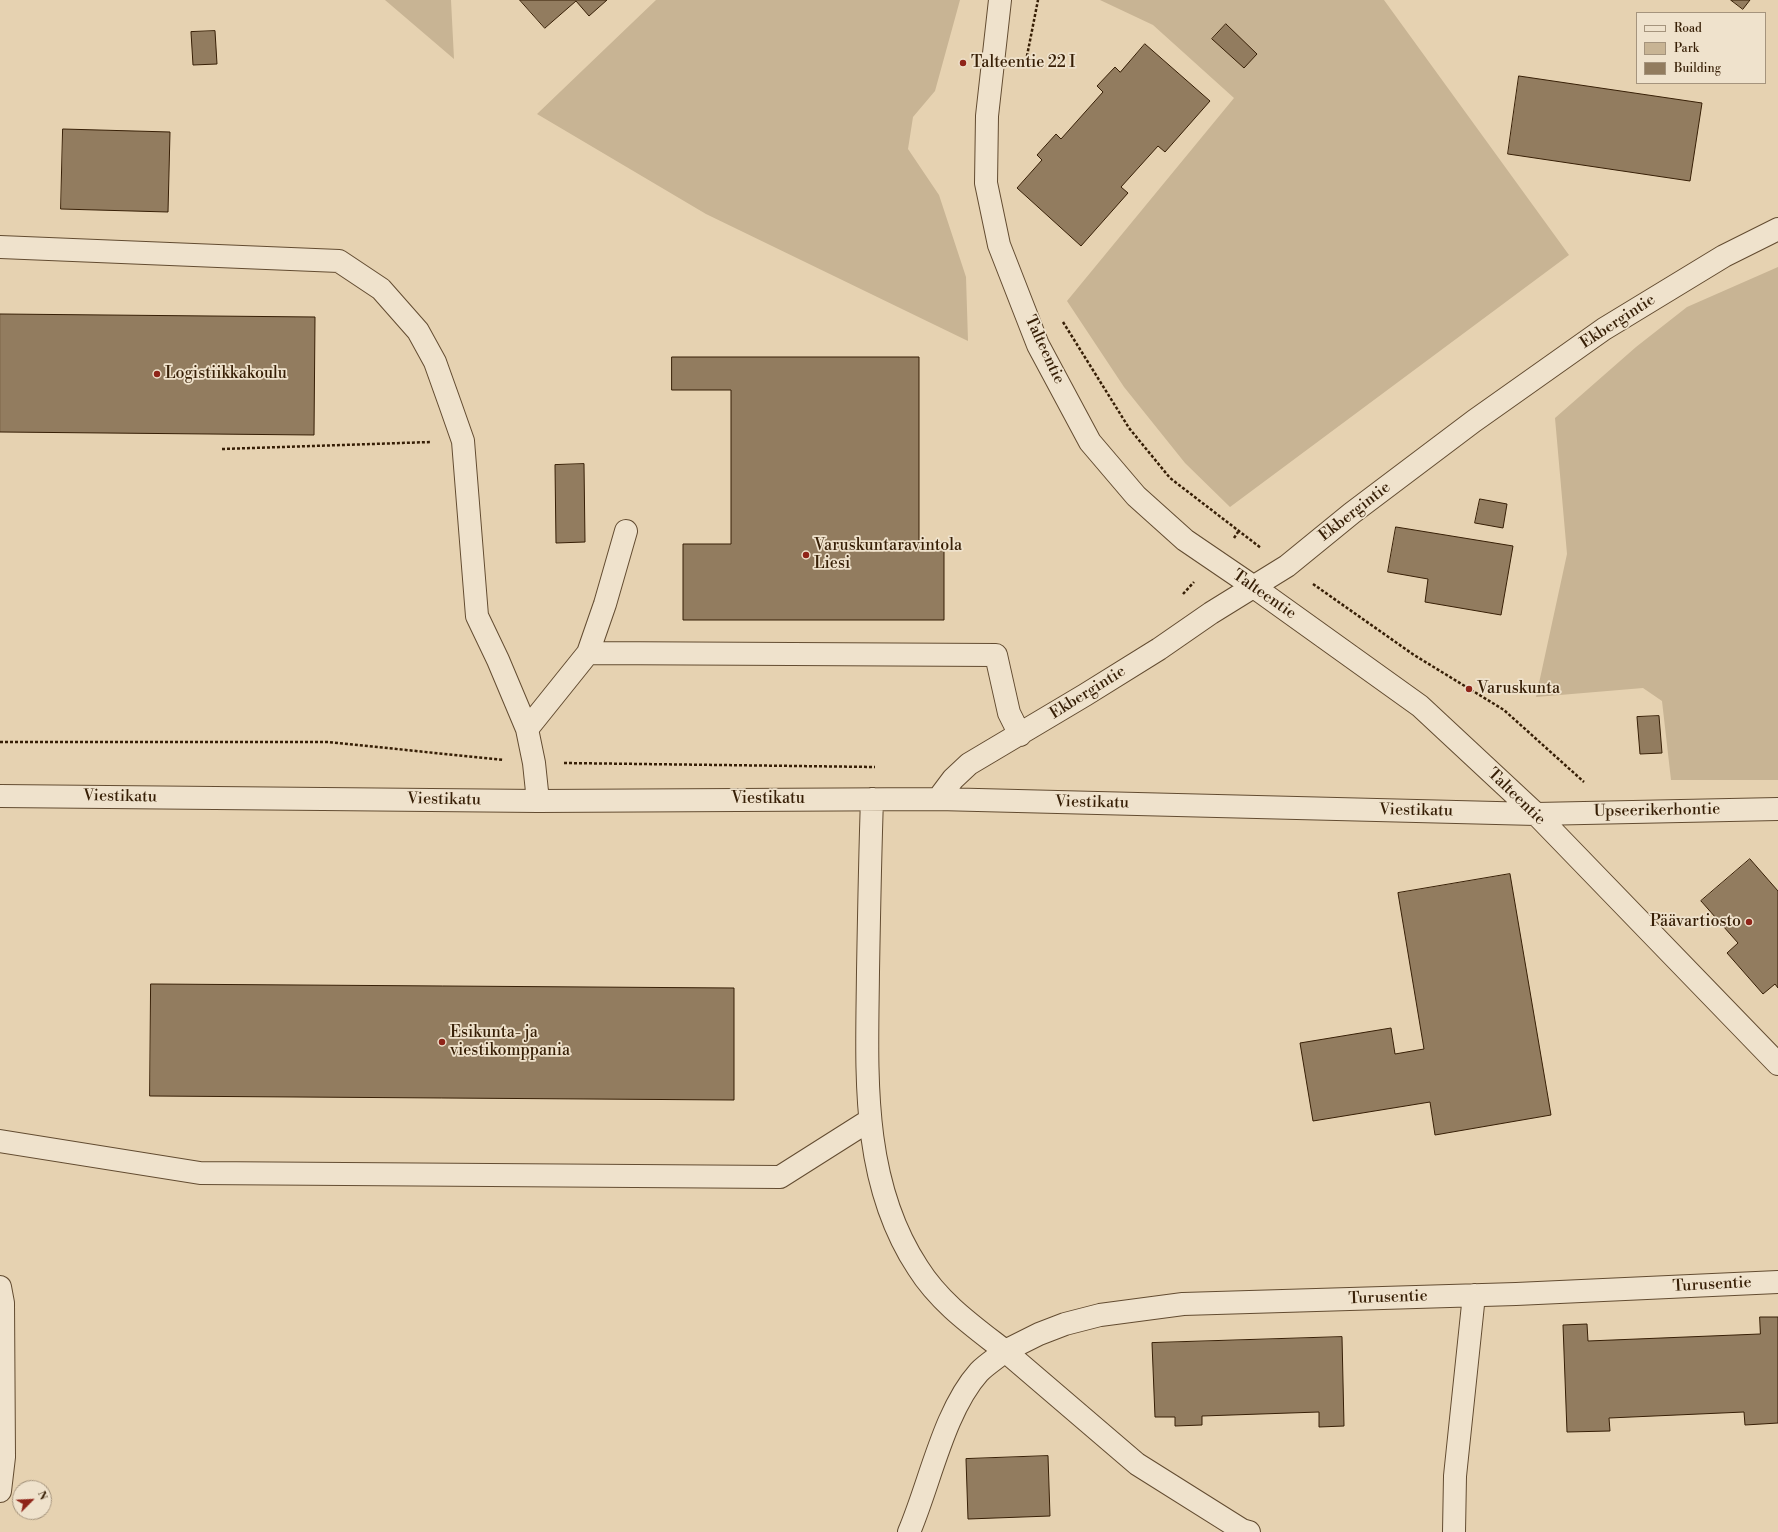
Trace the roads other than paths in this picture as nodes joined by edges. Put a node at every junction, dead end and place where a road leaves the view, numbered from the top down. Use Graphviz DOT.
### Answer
graph roads {
  1 [pos="1000,0"];
  2 [pos="1778,229"];
  3 [pos="0,247"];
  4 [pos="626,531"];
  5 [pos="1254,587"];
  6 [pos="588,653"];
  7 [pos="527,729"];
  8 [pos="1020,735"];
  9 [pos="0,796"];
  10 [pos="872,799"];
  11 [pos="938,799"];
  12 [pos="538,801"];
  13 [pos="1778,809"];
  14 [pos="1536,814"];
  15 [pos="1778,1064"];
  16 [pos="870,1120"];
  17 [pos="0,1141"];
  18 [pos="1778,1282"];
  19 [pos="0,1287"];
  20 [pos="1474,1295"];
  21 [pos="1005,1351"];
  22 [pos="2,1458"];
  23 [pos="0,1491"];
  24 [pos="909,1532"];
  25 [pos="1249,1532"];
  26 [pos="1454,1532"];
  1 -- 5 [label="street, Talteentie"];
  2 -- 5 [label="street, Ekbergintie"];
  3 -- 7 [label="street"];
  4 -- 6 [label="street"];
  5 -- 8 [label="street, Ekbergintie"];
  5 -- 14 [label="street, Talteentie"];
  6 -- 7 [label="street"];
  6 -- 8 [label="street"];
  7 -- 12 [label="street"];
  8 -- 11 [label="street, Ekbergintie"];
  9 -- 12 [label="street, Viestikatu"];
  10 -- 11 [label="street, Viestikatu"];
  10 -- 12 [label="street, Viestikatu"];
  10 -- 16 [label="street"];
  11 -- 14 [label="street, Viestikatu"];
  13 -- 14 [label="street, Upseerikerhontie"];
  14 -- 15 [label="street, Talteentie"];
  16 -- 17 [label="street"];
  16 -- 21 [label="street"];
  18 -- 20 [label="street, Turusentie"];
  19 -- 22 [label="street"];
  20 -- 21 [label="street, Turusentie"];
  20 -- 26 [label="street"];
  21 -- 24 [label="street, Turusentie"];
  21 -- 25 [label="street"];
  22 -- 23 [label="street"];
}
